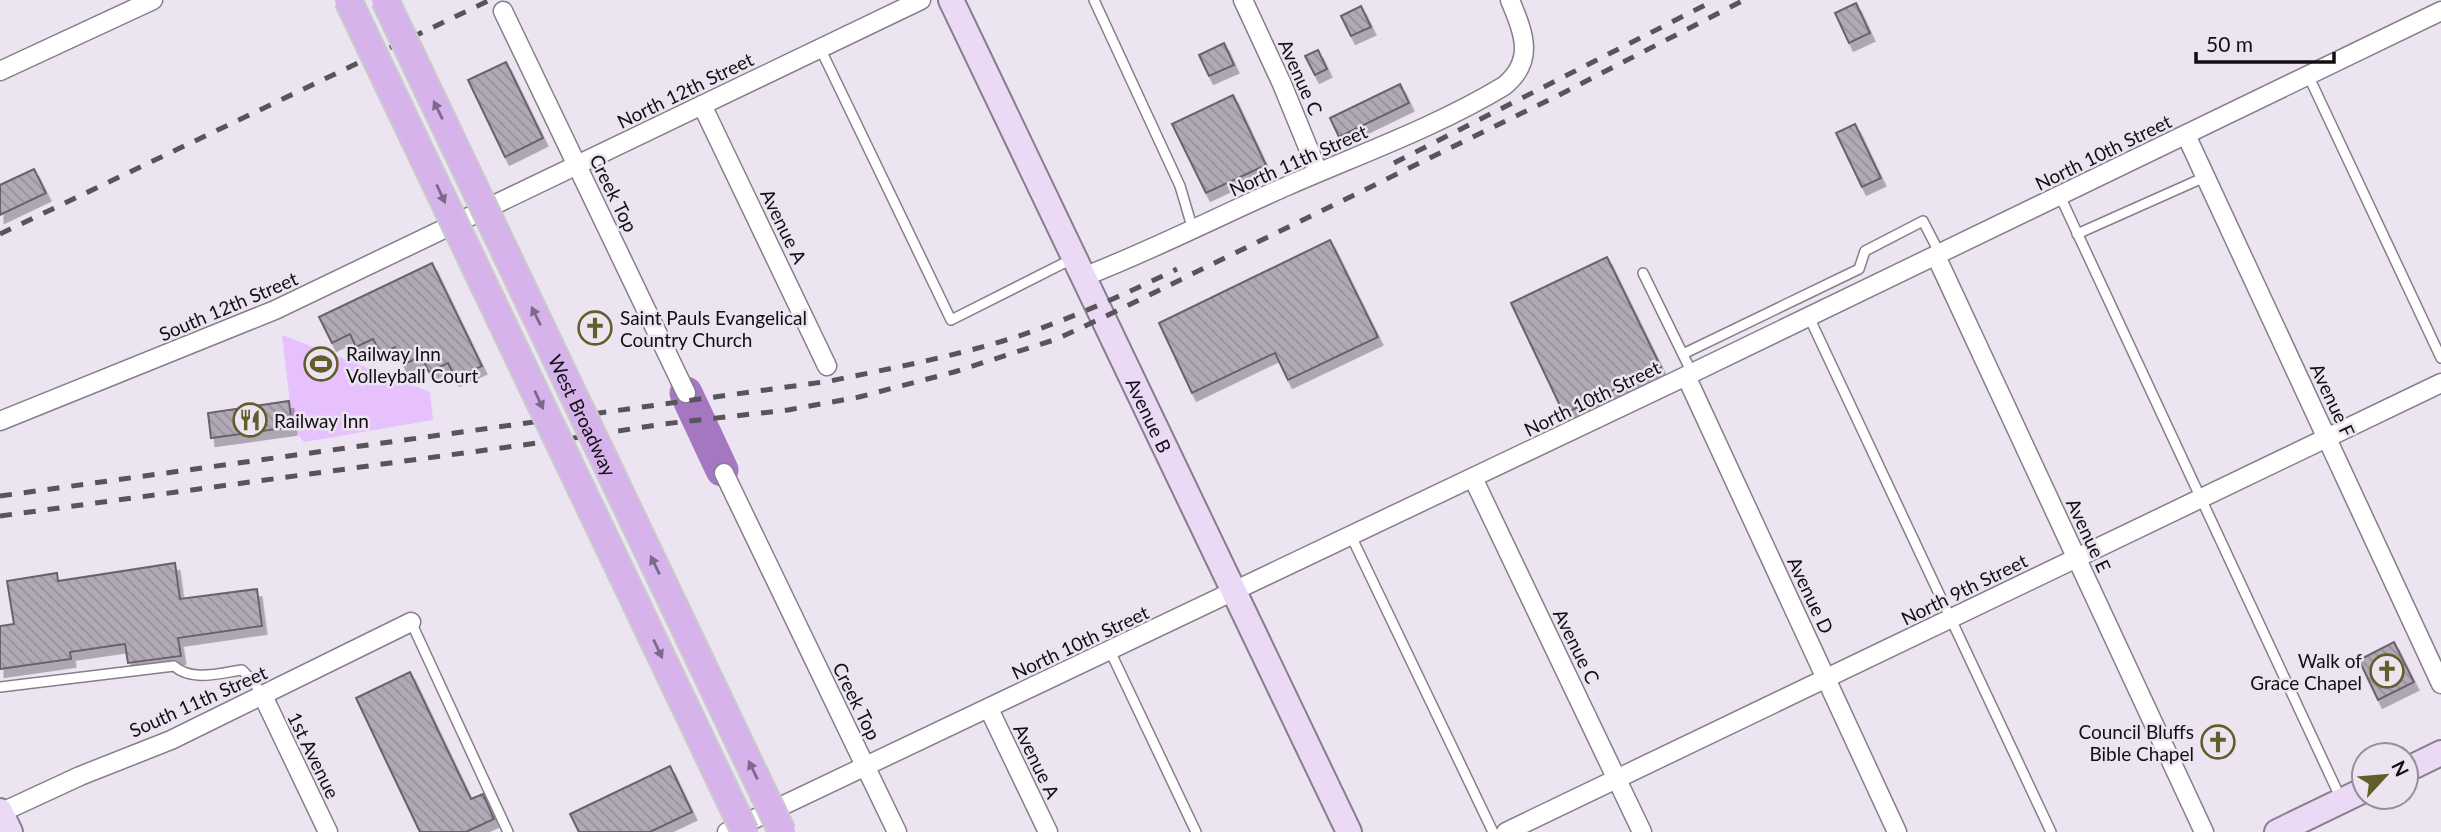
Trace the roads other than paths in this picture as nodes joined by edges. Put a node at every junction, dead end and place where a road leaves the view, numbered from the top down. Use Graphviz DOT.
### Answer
graph roads {
  1 [pos="153,0"];
  2 [pos="348,0"];
  3 [pos="385,0"];
  4 [pos="921,0"];
  5 [pos="951,0"];
  6 [pos="1094,0"];
  7 [pos="1243,0"];
  8 [pos="1510,0"];
  9 [pos="503,11"];
  10 [pos="2439,18"];
  11 [pos="820,48"];
  12 [pos="0,71"];
  13 [pos="2308,75"];
  14 [pos="702,105"];
  15 [pos="2186,135"];
  16 [pos="577,165"];
  17 [pos="1318,172"];
  18 [pos="2205,177"];
  19 [pos="2060,196"];
  20 [pos="467,218"];
  21 [pos="1193,230"];
  22 [pos="2077,234"];
  23 [pos="1938,255"];
  24 [pos="1079,267"];
  25 [pos="1643,273"];
  26 [pos="1808,317"];
  27 [pos="1683,354"];
  28 [pos="2441,358"];
  29 [pos="827,366"];
  30 [pos="1689,375"];
  31 [pos="2441,383"];
  32 [pos="686,393"];
  33 [pos="0,421"];
  34 [pos="2327,438"];
  35 [pos="724,473"];
  36 [pos="1473,478"];
  37 [pos="2200,499"];
  38 [pos="1351,537"];
  39 [pos="2077,558"];
  40 [pos="1234,593"];
  41 [pos="1951,619"];
  42 [pos="411,622"];
  43 [pos="1110,651"];
  44 [pos="1826,679"];
  45 [pos="2441,684"];
  46 [pos="0,687"];
  47 [pos="263,696"];
  48 [pos="989,709"];
  49 [pos="2441,753"];
  50 [pos="2420,763"];
  51 [pos="866,767"];
  52 [pos="1617,779"];
  53 [pos="2350,797"];
  54 [pos="2342,801"];
  55 [pos="0,812"];
  56 [pos="751,824"];
  57 [pos="10,832"];
  58 [pos="328,832"];
  59 [pos="508,832"];
  60 [pos="727,832"];
  61 [pos="782,832"];
  62 [pos="897,832"];
  63 [pos="1048,832"];
  64 [pos="1196,832"];
  65 [pos="1349,832"];
  66 [pos="1493,832"];
  67 [pos="1506,832"];
  68 [pos="1642,832"];
  69 [pos="1897,832"];
  70 [pos="2052,832"];
  71 [pos="2204,832"];
  72 [pos="2277,832"];
  1 -- 12 [label="street"];
  2 -- 56 [label="main road, West Broadway, one-way, bridge"];
  61 -- 3 [label="main road, West Broadway, one-way, bridge"];
  4 -- 11 [label="street, North 12th Street"];
  5 -- 24 [label="street, Avenue B"];
  6 -- 21 [label="lane"];
  7 -- 17 [label="street, Avenue C"];
  8 -- 17 [label="street, North 11th Street"];
  9 -- 16 [label="street, Creek Top"];
  10 -- 13 [label="street, North 10th Street"];
  11 -- 14 [label="street, North 12th Street"];
  11 -- 24 [label="lane"];
  13 -- 15 [label="street, North 10th Street"];
  13 -- 28 [label="lane"];
  14 -- 16 [label="street, North 12th Street"];
  14 -- 29 [label="street, Avenue A"];
  15 -- 18 [label="street, Avenue F"];
  15 -- 19 [label="street, North 10th Street"];
  16 -- 20 [label="street, North 12th Street"];
  16 -- 32 [label="street, Creek Top"];
  17 -- 21 [label="street, North 11th Street"];
  18 -- 22 [label="lane"];
  18 -- 34 [label="street, Avenue F"];
  19 -- 22 [label="lane"];
  19 -- 23 [label="street, North 10th Street"];
  20 -- 33 [label="street, South 12th Street"];
  21 -- 24 [label="street, North 11th Street"];
  22 -- 37 [label="lane"];
  23 -- 26 [label="street, North 10th Street"];
  23 -- 27 [label="lane"];
  23 -- 39 [label="street, Avenue E"];
  24 -- 40 [label="street, Avenue B"];
  25 -- 27 [label="lane"];
  26 -- 30 [label="street, North 10th Street"];
  26 -- 41 [label="lane"];
  27 -- 30 [label="lane"];
  30 -- 36 [label="street, North 10th Street"];
  30 -- 44 [label="street, Avenue D"];
  31 -- 34 [label="street, North 9th Street"];
  34 -- 37 [label="street, North 9th Street"];
  34 -- 45 [label="street, Avenue F"];
  35 -- 51 [label="street, Creek Top"];
  36 -- 38 [label="street, North 10th Street"];
  36 -- 52 [label="street, Avenue C"];
  37 -- 39 [label="street, North 9th Street"];
  37 -- 54 [label="lane"];
  38 -- 40 [label="street, North 10th Street"];
  38 -- 66 [label="lane"];
  39 -- 41 [label="street, North 9th Street"];
  39 -- 71 [label="street, Avenue E"];
  40 -- 43 [label="street, North 10th Street"];
  40 -- 65 [label="street, Avenue B"];
  41 -- 44 [label="street, North 9th Street"];
  41 -- 70 [label="lane"];
  42 -- 47 [label="street, South 11th Street"];
  42 -- 59 [label="lane"];
  43 -- 48 [label="street, North 10th Street"];
  43 -- 64 [label="lane"];
  44 -- 52 [label="street, North 9th Street"];
  44 -- 69 [label="street, Avenue D"];
  46 -- 47 [label="lane"];
  47 -- 55 [label="street, South 11th Street"];
  47 -- 58 [label="street, 1st Avenue"];
  48 -- 51 [label="street, North 10th Street"];
  48 -- 63 [label="street, Avenue A"];
  49 -- 50 [label="street"];
  51 -- 56 [label="street, North 10th Street"];
  51 -- 62 [label="street, Creek Top"];
  52 -- 67 [label="street, North 9th Street"];
  52 -- 68 [label="street, Avenue C"];
  53 -- 54 [label="street"];
  54 -- 72 [label="street"];
  55 -- 57 [label="street"];
  56 -- 60 [label="street, North 10th Street"];
}
